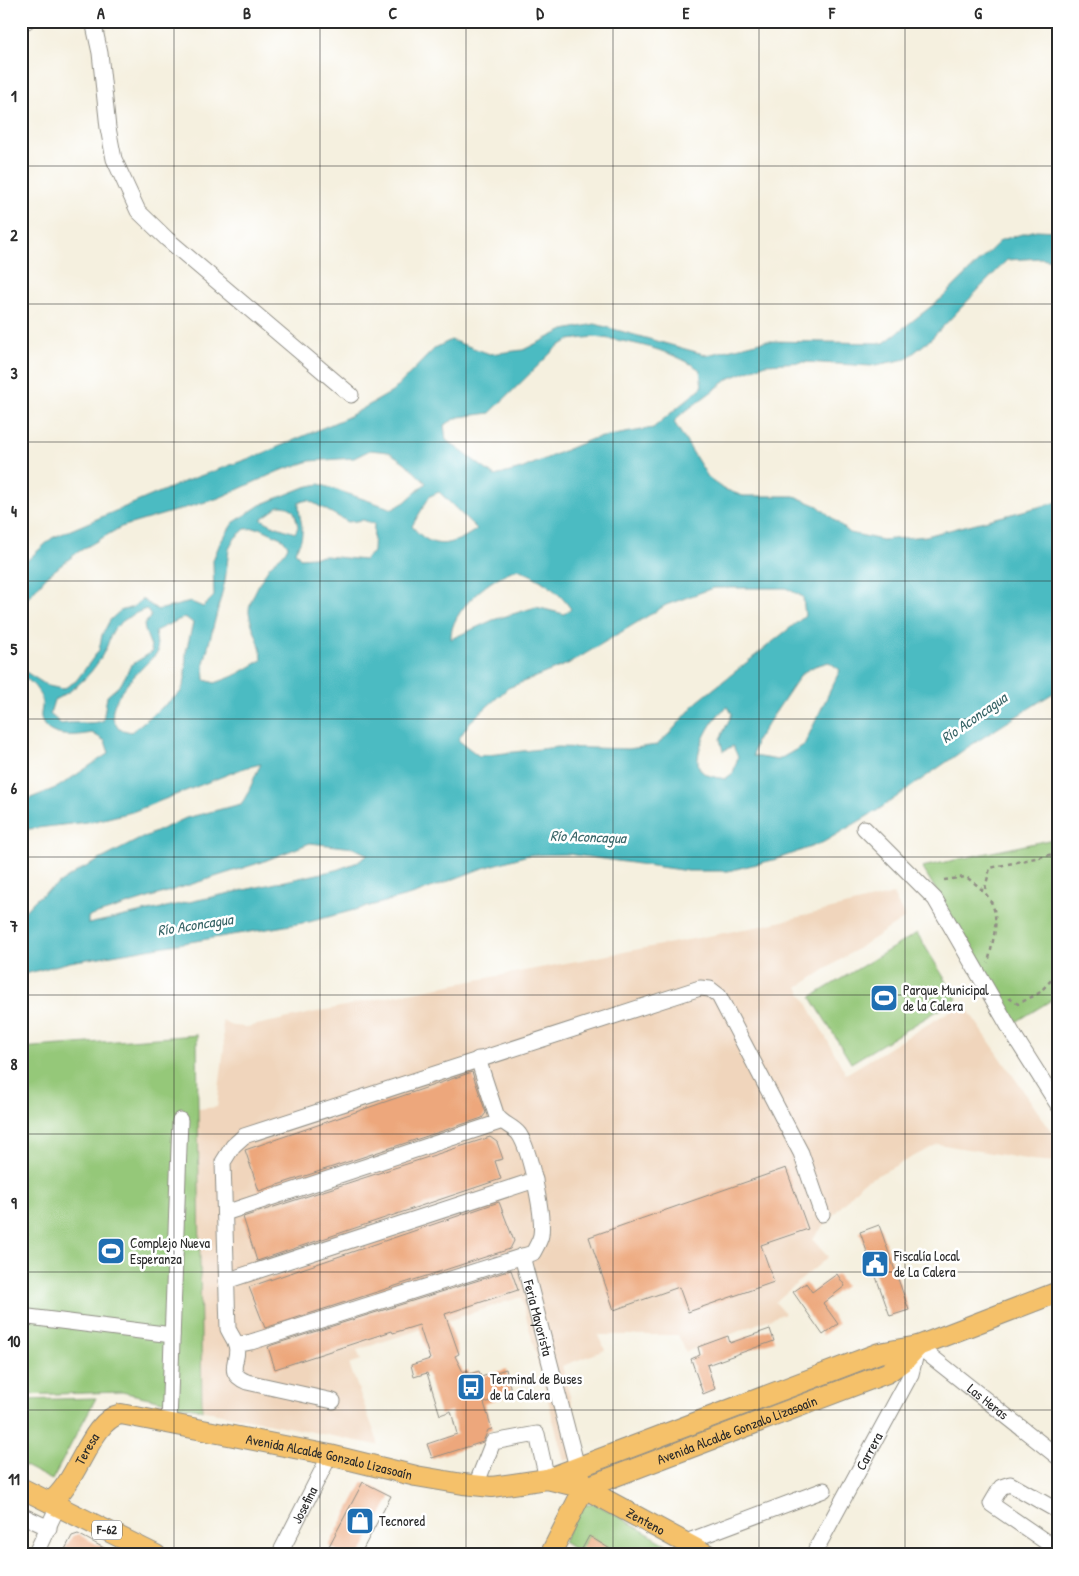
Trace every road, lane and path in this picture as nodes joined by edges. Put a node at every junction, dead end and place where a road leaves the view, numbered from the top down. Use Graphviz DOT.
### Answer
graph roads {
  1 [pos="27,21"];
  2 [pos="93,21"];
  3 [pos="21,23"];
  4 [pos="350,394"];
  5 [pos="864,828"];
  6 [pos="1058,853"];
  7 [pos="944,880"];
  8 [pos="984,890"];
  9 [pos="988,965"];
  10 [pos="1058,973"];
  11 [pos="1005,996"];
  12 [pos="478,1059"];
  13 [pos="1058,1105"];
  14 [pos="180,1120"];
  15 [pos="500,1122"];
  16 [pos="535,1180"];
  17 [pos="225,1213"];
  18 [pos="822,1214"];
  19 [pos="522,1256"];
  20 [pos="226,1281"];
  21 [pos="1058,1292"];
  22 [pos="21,1316"];
  23 [pos="172,1335"];
  24 [pos="236,1344"];
  25 [pos="918,1346"];
  26 [pos="333,1401"];
  27 [pos="112,1416"];
  28 [pos="169,1424"];
  29 [pos="330,1455"];
  30 [pos="1058,1456"];
  31 [pos="577,1467"];
  32 [pos="546,1479"];
  33 [pos="476,1485"];
  34 [pos="66,1486"];
  35 [pos="21,1488"];
  36 [pos="584,1488"];
  37 [pos="824,1490"];
  38 [pos="54,1504"];
  39 [pos="1058,1511"];
  40 [pos="21,1515"];
  41 [pos="94,1524"];
  42 [pos="49,1528"];
  43 [pos="686,1542"];
  44 [pos="1052,1545"];
  45 [pos="35,1555"];
  46 [pos="156,1555"];
  47 [pos="279,1555"];
  48 [pos="550,1555"];
  49 [pos="708,1555"];
  50 [pos="813,1555"];
  1 -- 3 [label="street"];
  2 -- 4 [label="street"];
  5 -- 13 [label="street"];
  6 -- 8 [label="path"];
  7 -- 8 [label="path"];
  8 -- 9 [label="path"];
  10 -- 11 [label="path"];
  12 -- 15 [label="street"];
  12 -- 17 [label="street"];
  12 -- 18 [label="street"];
  14 -- 23 [label="street"];
  15 -- 16 [label="street"];
  15 -- 17 [label="street"];
  16 -- 19 [label="street"];
  16 -- 20 [label="street"];
  17 -- 20 [label="street"];
  19 -- 24 [label="street"];
  19 -- 31 [label="street, Feria Mayorista"];
  20 -- 24 [label="street"];
  21 -- 25 [label="main road, Avenida Alcalde Gonzalo Lizasoaín"];
  22 -- 23 [label="street"];
  23 -- 28 [label="street"];
  24 -- 26 [label="street"];
  25 -- 30 [label="street, Las Heras"];
  25 -- 31 [label="main road, Avenida Alcalde Gonzalo Lizasoaín"];
  25 -- 36 [label="main road, Avenida Alcalde Gonzalo Lizasoaín"];
  25 -- 50 [label="street, Carrera"];
  27 -- 28 [label="main road, Avenida Alcalde Gonzalo Lizasoaín"];
  27 -- 34 [label="main road, Teresa"];
  28 -- 29 [label="main road, Avenida Alcalde Gonzalo Lizasoaín"];
  29 -- 33 [label="main road, Avenida Alcalde Gonzalo Lizasoaín"];
  29 -- 47 [label="street, Josefina"];
  31 -- 32 [label="main road, Avenida Alcalde Gonzalo Lizasoaín"];
  31 -- 36 [label="main road"];
  32 -- 33 [label="main road, Avenida Alcalde Gonzalo Lizasoaín"];
  32 -- 33 [label="street"];
  32 -- 36 [label="main road, Avenida Alcalde Gonzalo Lizasoaín"];
  34 -- 38 [label="main road, Teresa"];
  34 -- 41 [label="main road"];
  35 -- 38 [label="main road, F-62"];
  36 -- 43 [label="main road, Zenteno"];
  36 -- 48 [label="main road"];
  37 -- 43 [label="street"];
  38 -- 41 [label="main road, F-62"];
  38 -- 42 [label="street, Teresa"];
  39 -- 44 [label="street"];
  40 -- 42 [label="street"];
  41 -- 46 [label="main road, F-62"];
  42 -- 45 [label="street, Teresa"];
  43 -- 49 [label="main road, Zenteno"];
}
